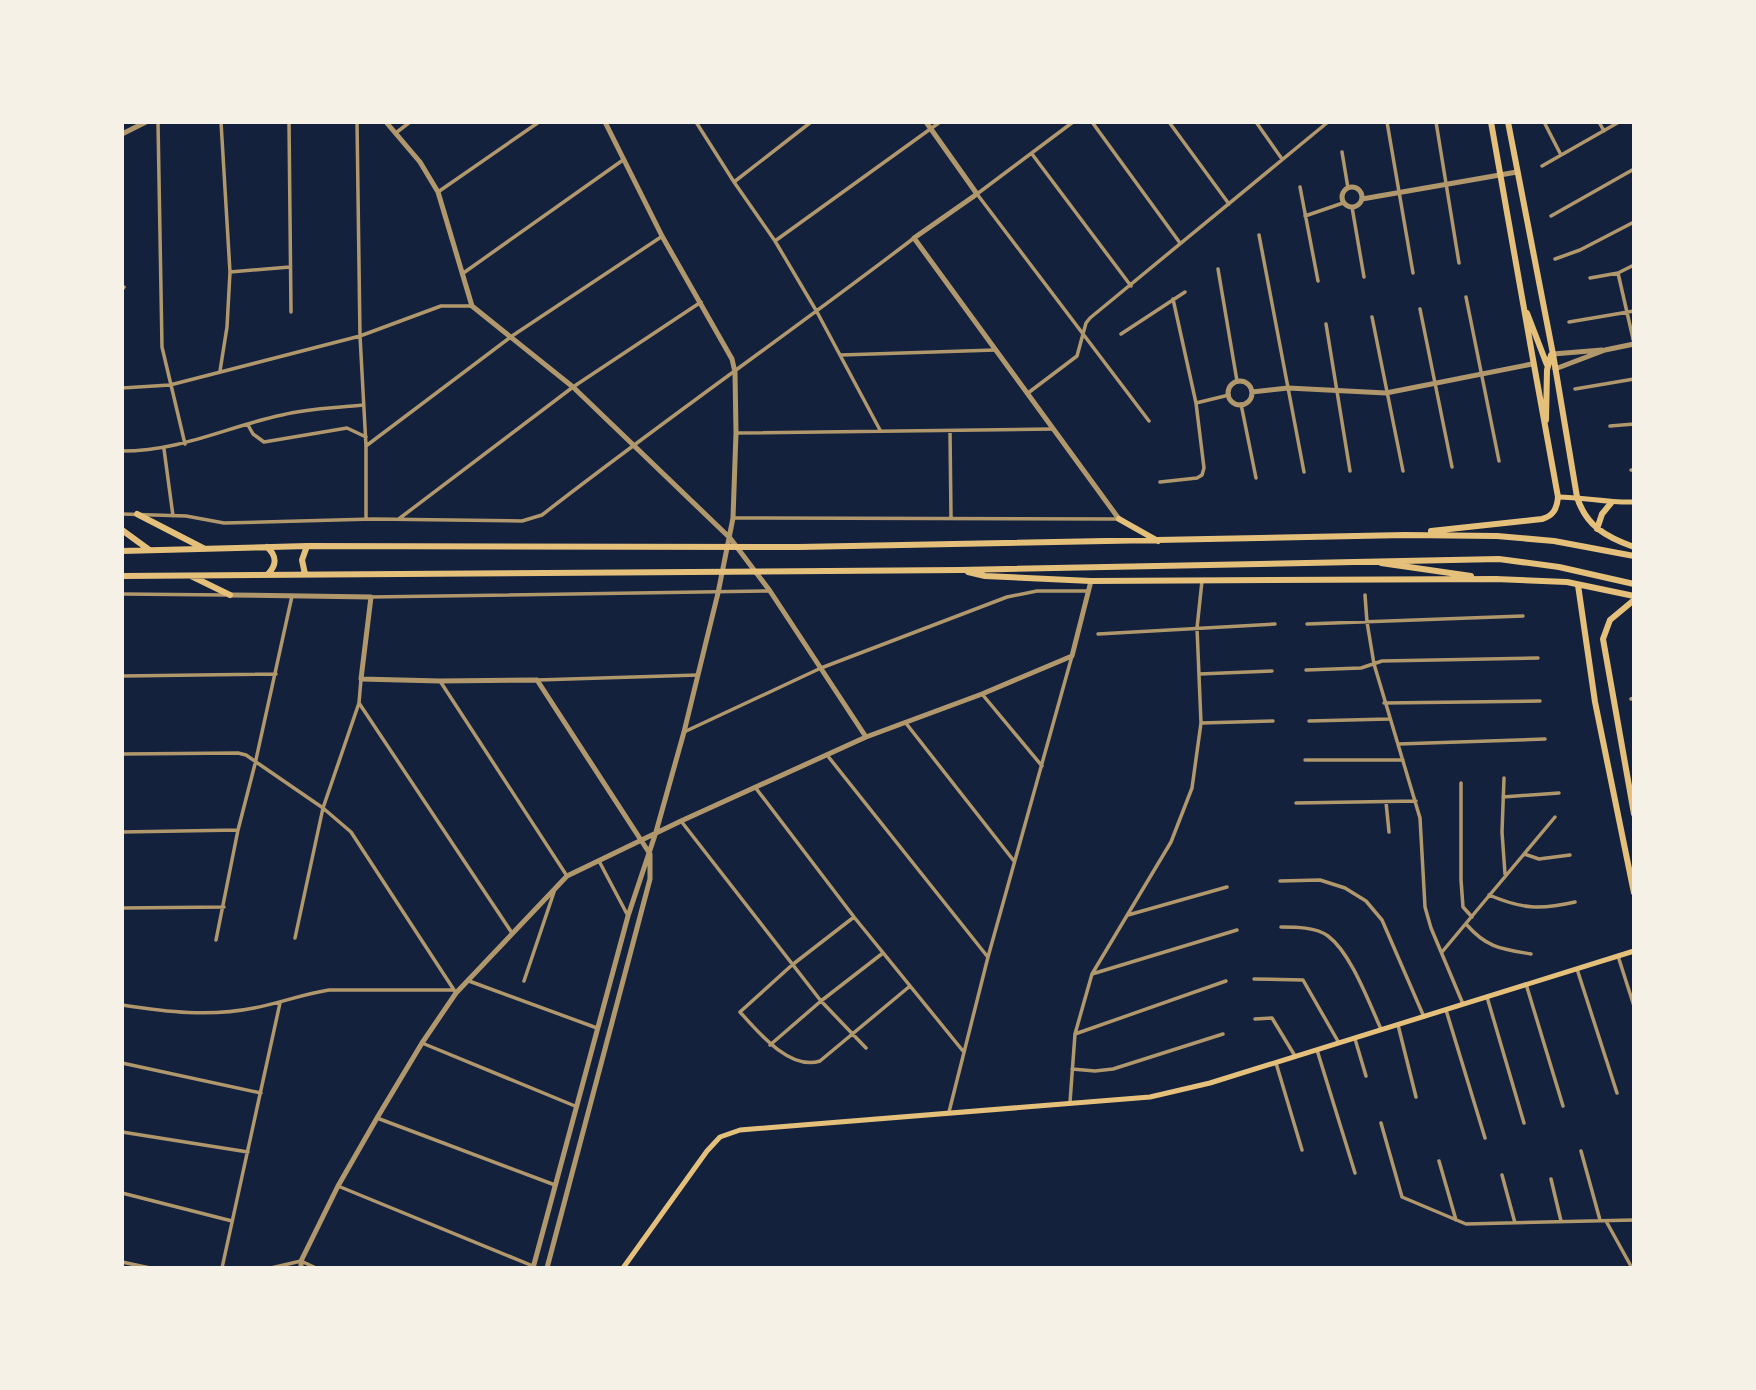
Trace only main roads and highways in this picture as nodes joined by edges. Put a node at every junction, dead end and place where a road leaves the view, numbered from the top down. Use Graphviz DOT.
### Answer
graph roads {
  1 [pos="1491,122"];
  2 [pos="1508,122"];
  3 [pos="1525,308"];
  4 [pos="1551,367"];
  5 [pos="1546,432"];
  6 [pos="1558,497"];
  7 [pos="1577,497"];
  8 [pos="1633,502"];
  9 [pos="1611,503"];
  10 [pos="138,514"];
  11 [pos="1119,519"];
  12 [pos="1597,529"];
  13 [pos="122,530"];
  14 [pos="1394,536"];
  15 [pos="1159,541"];
  16 [pos="307,546"];
  17 [pos="267,547"];
  18 [pos="1633,547"];
  19 [pos="204,549"];
  20 [pos="122,551"];
  21 [pos="150,551"];
  22 [pos="1633,556"];
  23 [pos="1358,560"];
  24 [pos="960,570"];
  25 [pos="268,574"];
  26 [pos="305,574"];
  27 [pos="122,576"];
  28 [pos="189,576"];
  29 [pos="1497,579"];
  30 [pos="1633,584"];
  31 [pos="1578,585"];
  32 [pos="230,595"];
  33 [pos="1633,598"];
  34 [pos="1633,814"];
  35 [pos="1633,893"];
  36 [pos="1633,951"];
  37 [pos="623,1268"];
  1 -- 3 [label="main road"];
  2 -- 4 [label="main road"];
  3 -- 4 [label="main road"];
  3 -- 5 [label="main road"];
  4 -- 5 [label="main road"];
  4 -- 7 [label="main road"];
  5 -- 6 [label="main road"];
  6 -- 7 [label="main road"];
  6 -- 14 [label="main road"];
  7 -- 9 [label="main road"];
  7 -- 12 [label="main road"];
  8 -- 9 [label="main road"];
  9 -- 12 [label="main road"];
  10 -- 19 [label="main road"];
  11 -- 15 [label="main road"];
  12 -- 18 [label="main road"];
  13 -- 21 [label="main road"];
  14 -- 15 [label="main road"];
  14 -- 22 [label="main road"];
  15 -- 16 [label="main road"];
  16 -- 17 [label="main road"];
  16 -- 26 [label="main road"];
  17 -- 19 [label="main road"];
  17 -- 25 [label="main road"];
  19 -- 21 [label="main road"];
  20 -- 21 [label="main road"];
  23 -- 24 [label="main road"];
  23 -- 29 [label="main road"];
  23 -- 30 [label="main road"];
  24 -- 26 [label="main road"];
  24 -- 29 [label="main road"];
  25 -- 26 [label="main road"];
  25 -- 28 [label="main road"];
  27 -- 28 [label="main road"];
  28 -- 32 [label="main road"];
  29 -- 31 [label="main road"];
  31 -- 33 [label="main road"];
  31 -- 35 [label="main road"];
  33 -- 34 [label="main road"];
  36 -- 37 [label="main road"];
}
